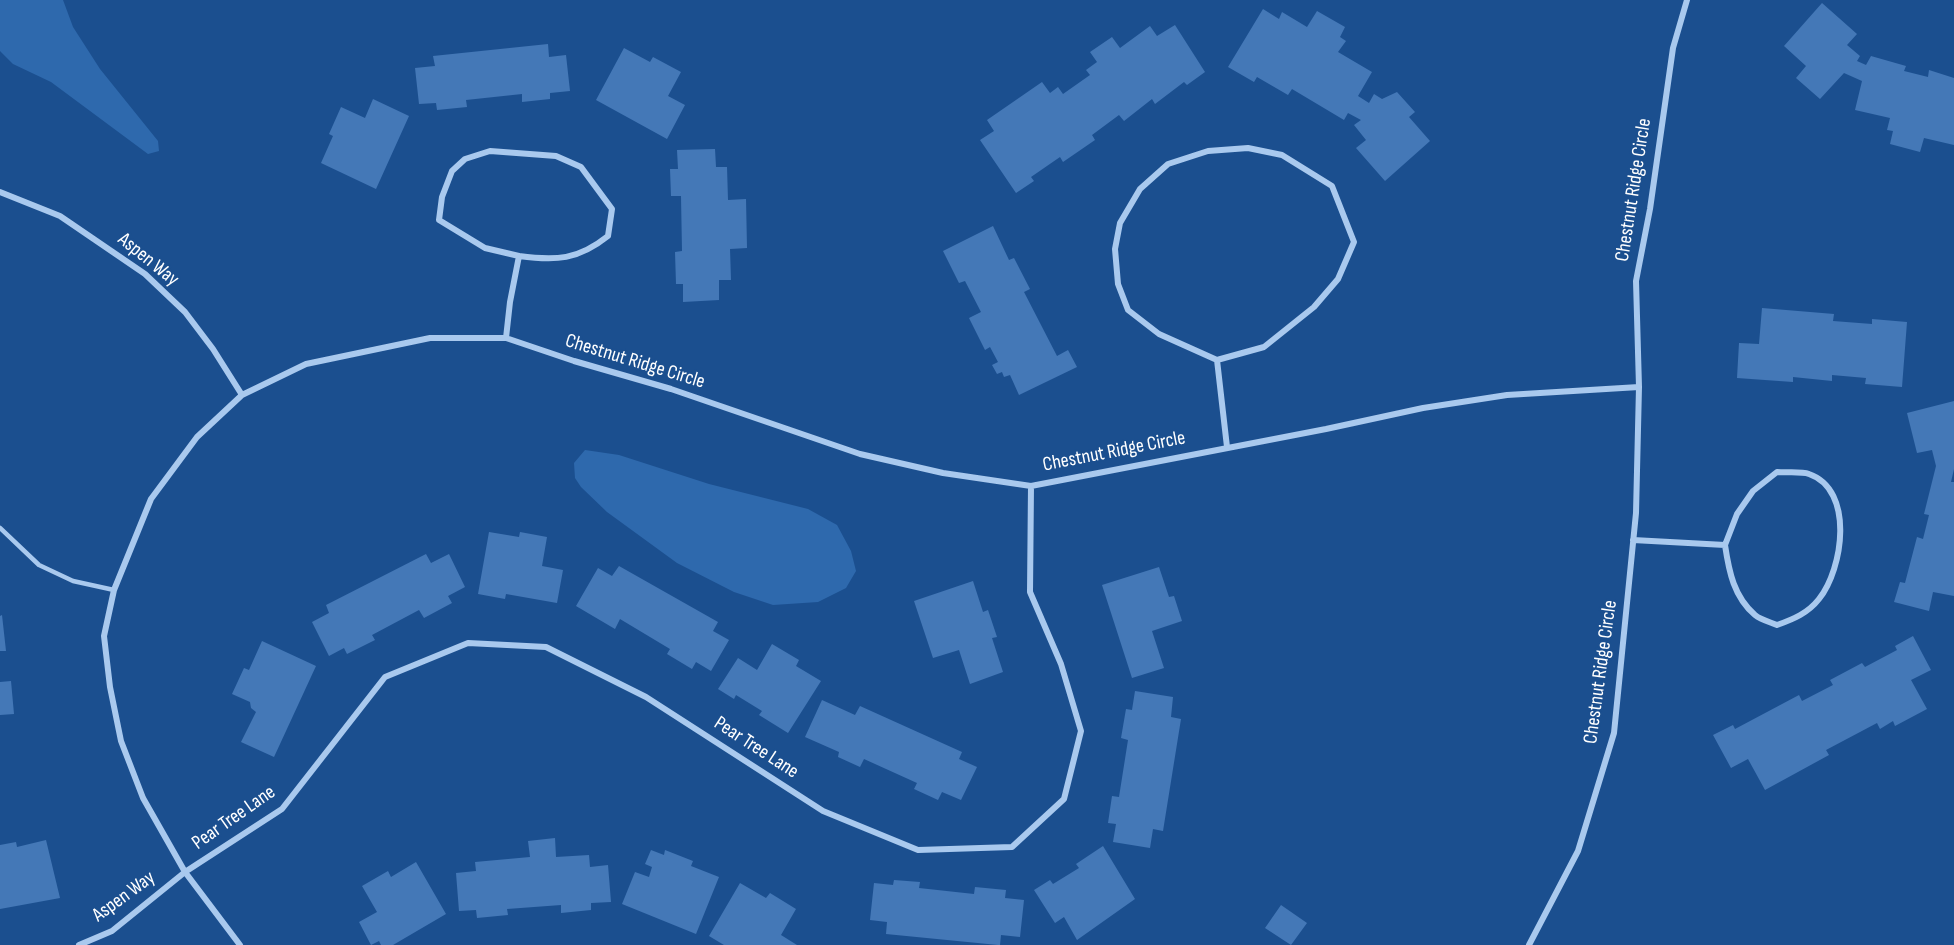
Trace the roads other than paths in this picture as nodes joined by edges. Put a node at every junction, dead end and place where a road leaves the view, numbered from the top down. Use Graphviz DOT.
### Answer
graph roads {
  1 [pos="1687,0"];
  2 [pos="0,192"];
  3 [pos="519,256"];
  4 [pos="506,338"];
  5 [pos="1217,360"];
  6 [pos="1639,387"];
  7 [pos="242,395"];
  8 [pos="1227,447"];
  9 [pos="1031,486"];
  10 [pos="0,528"];
  11 [pos="1633,540"];
  12 [pos="1725,545"];
  13 [pos="114,590"];
  14 [pos="185,872"];
  15 [pos="79,945"];
  16 [pos="240,945"];
  17 [pos="1529,945"];
  1 -- 6 [label="street, Chestnut Ridge Circle"];
  2 -- 7 [label="street, Aspen Way"];
  3 -- 3 [label="street"];
  3 -- 4 [label="street"];
  4 -- 7 [label="street, Chestnut Ridge Circle"];
  4 -- 9 [label="street, Chestnut Ridge Circle"];
  5 -- 5 [label="street"];
  5 -- 8 [label="street"];
  6 -- 8 [label="street, Chestnut Ridge Circle"];
  6 -- 11 [label="street, Chestnut Ridge Circle"];
  7 -- 13 [label="street, Chestnut Ridge Circle"];
  8 -- 9 [label="street, Chestnut Ridge Circle"];
  9 -- 14 [label="street, Pear Tree Lane"];
  10 -- 13 [label="lane"];
  11 -- 12 [label="street"];
  11 -- 17 [label="street, Chestnut Ridge Circle"];
  12 -- 12 [label="street"];
  13 -- 14 [label="street, Chestnut Ridge Circle"];
  14 -- 15 [label="street, Aspen Way"];
  14 -- 16 [label="street, Chestnut Ridge Circle"];
}
